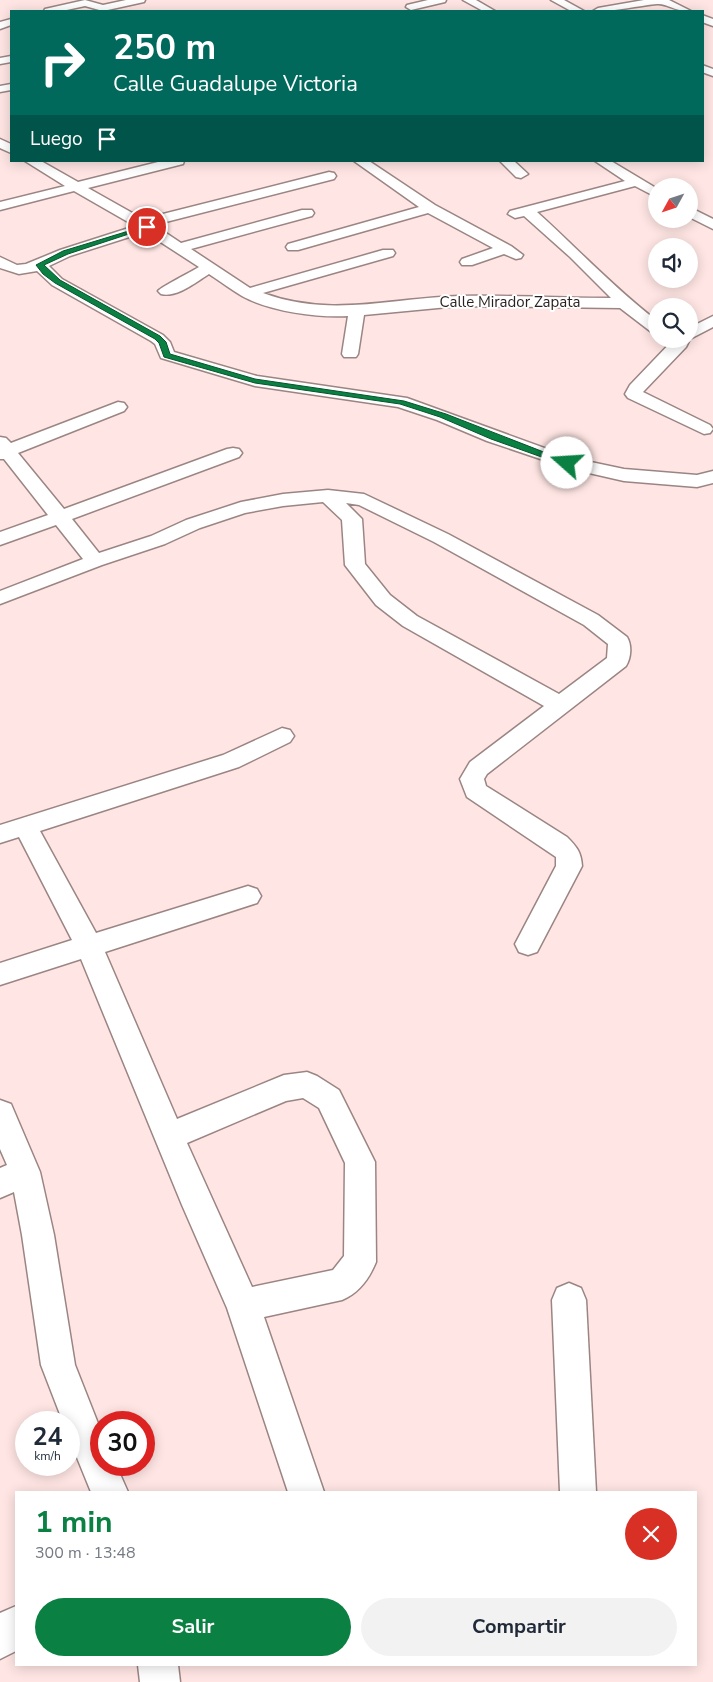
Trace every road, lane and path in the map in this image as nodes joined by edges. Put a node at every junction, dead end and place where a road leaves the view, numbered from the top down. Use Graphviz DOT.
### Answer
graph roads {
  1 [pos="140,0"];
  2 [pos="441,0"];
  3 [pos="468,0"];
  4 [pos="556,0"];
  5 [pos="661,0"];
  6 [pos="411,7"];
  7 [pos="54,10"];
  8 [pos="488,10"];
  9 [pos="577,10"];
  10 [pos="604,10"];
  11 [pos="684,10"];
  12 [pos="33,162"];
  13 [pos="167,162"];
  14 [pos="361,162"];
  15 [pos="507,162"];
  16 [pos="603,162"];
  17 [pos="145,164"];
  18 [pos="521,174"];
  19 [pos="330,176"];
  20 [pos="635,182"];
  21 [pos="75,187"];
  22 [pos="648,189"];
  23 [pos="0,206"];
  24 [pos="430,208"];
  25 [pos="527,211"];
  26 [pos="307,213"];
  27 [pos="512,215"];
  28 [pos="698,216"];
  29 [pos="713,225"];
  30 [pos="144,226"];
  31 [pos="293,247"];
  32 [pos="178,248"];
  33 [pos="388,253"];
  34 [pos="0,261"];
  35 [pos="467,262"];
  36 [pos="40,265"];
  37 [pos="208,268"];
  38 [pos="166,291"];
  39 [pos="248,293"];
  40 [pos="624,303"];
  41 [pos="357,312"];
  42 [pos="713,321"];
  43 [pos="648,322"];
  44 [pos="698,329"];
  45 [pos="698,337"];
  46 [pos="713,342"];
  47 [pos="676,348"];
  48 [pos="350,354"];
  49 [pos="118,407"];
  50 [pos="704,430"];
  51 [pos="2,449"];
  52 [pos="233,453"];
  53 [pos="713,477"];
  54 [pos="328,496"];
  55 [pos="60,517"];
  56 [pos="0,539"];
  57 [pos="95,561"];
  58 [pos="0,598"];
  59 [pos="560,706"];
  60 [pos="282,736"];
  61 [pos="13,830"];
  62 [pos="248,896"];
  63 [pos="528,944"];
  64 [pos="89,946"];
  65 [pos="0,974"];
  66 [pos="0,1113"];
  67 [pos="169,1137"];
  68 [pos="13,1178"];
  69 [pos="569,1300"];
  70 [pos="243,1305"];
  71 [pos="110,1491"];
  72 [pos="306,1491"];
  73 [pos="578,1491"];
  74 [pos="15,1626"];
  75 [pos="0,1639"];
  76 [pos="158,1666"];
  77 [pos="160,1682"];
  1 -- 7 [label="street"];
  2 -- 6 [label="street"];
  3 -- 8 [label="street"];
  4 -- 9 [label="street"];
  5 -- 10 [label="street"];
  5 -- 11 [label="street"];
  12 -- 21 [label="street, Calle Mirador Zapata"];
  13 -- 17 [label="street"];
  14 -- 24 [label="street"];
  15 -- 18 [label="street"];
  16 -- 20 [label="street"];
  17 -- 21 [label="street"];
  19 -- 30 [label="street"];
  20 -- 22 [label="street"];
  20 -- 25 [label="street"];
  21 -- 23 [label="street"];
  21 -- 30 [label="street, Calle Mirador Zapata"];
  24 -- 31 [label="street"];
  24 -- 35 [label="street"];
  25 -- 27 [label="street"];
  25 -- 40 [label="street"];
  26 -- 32 [label="street"];
  28 -- 29 [label="street"];
  30 -- 32 [label="street, Calle Mirador Zapata"];
  30 -- 36 [label="street"];
  32 -- 37 [label="street, Calle Mirador Zapata"];
  33 -- 39 [label="street"];
  34 -- 36 [label="street"];
  36 -- 53 [label="street"];
  37 -- 38 [label="street"];
  37 -- 39 [label="street, Calle Mirador Zapata"];
  39 -- 41 [label="street, Calle Mirador Zapata"];
  40 -- 41 [label="street, Calle Mirador Zapata"];
  40 -- 43 [label="street"];
  41 -- 48 [label="street"];
  42 -- 44 [label="street"];
  45 -- 46 [label="street"];
  47 -- 50 [label="street"];
  49 -- 51 [label="street"];
  51 -- 55 [label="street"];
  52 -- 55 [label="street"];
  54 -- 57 [label="street"];
  54 -- 59 [label="street"];
  54 -- 59 [label="street"];
  55 -- 56 [label="street"];
  55 -- 57 [label="street"];
  57 -- 58 [label="street"];
  59 -- 63 [label="street"];
  60 -- 61 [label="street"];
  61 -- 64 [label="street"];
  62 -- 64 [label="street"];
  64 -- 65 [label="street"];
  64 -- 67 [label="street"];
  66 -- 68 [label="street"];
  67 -- 70 [label="street"];
  67 -- 70 [label="street"];
  68 -- 71 [label="street"];
  69 -- 73 [label="street"];
  70 -- 72 [label="street"];
  74 -- 75 [label="street"];
  76 -- 77 [label="street"];
}
